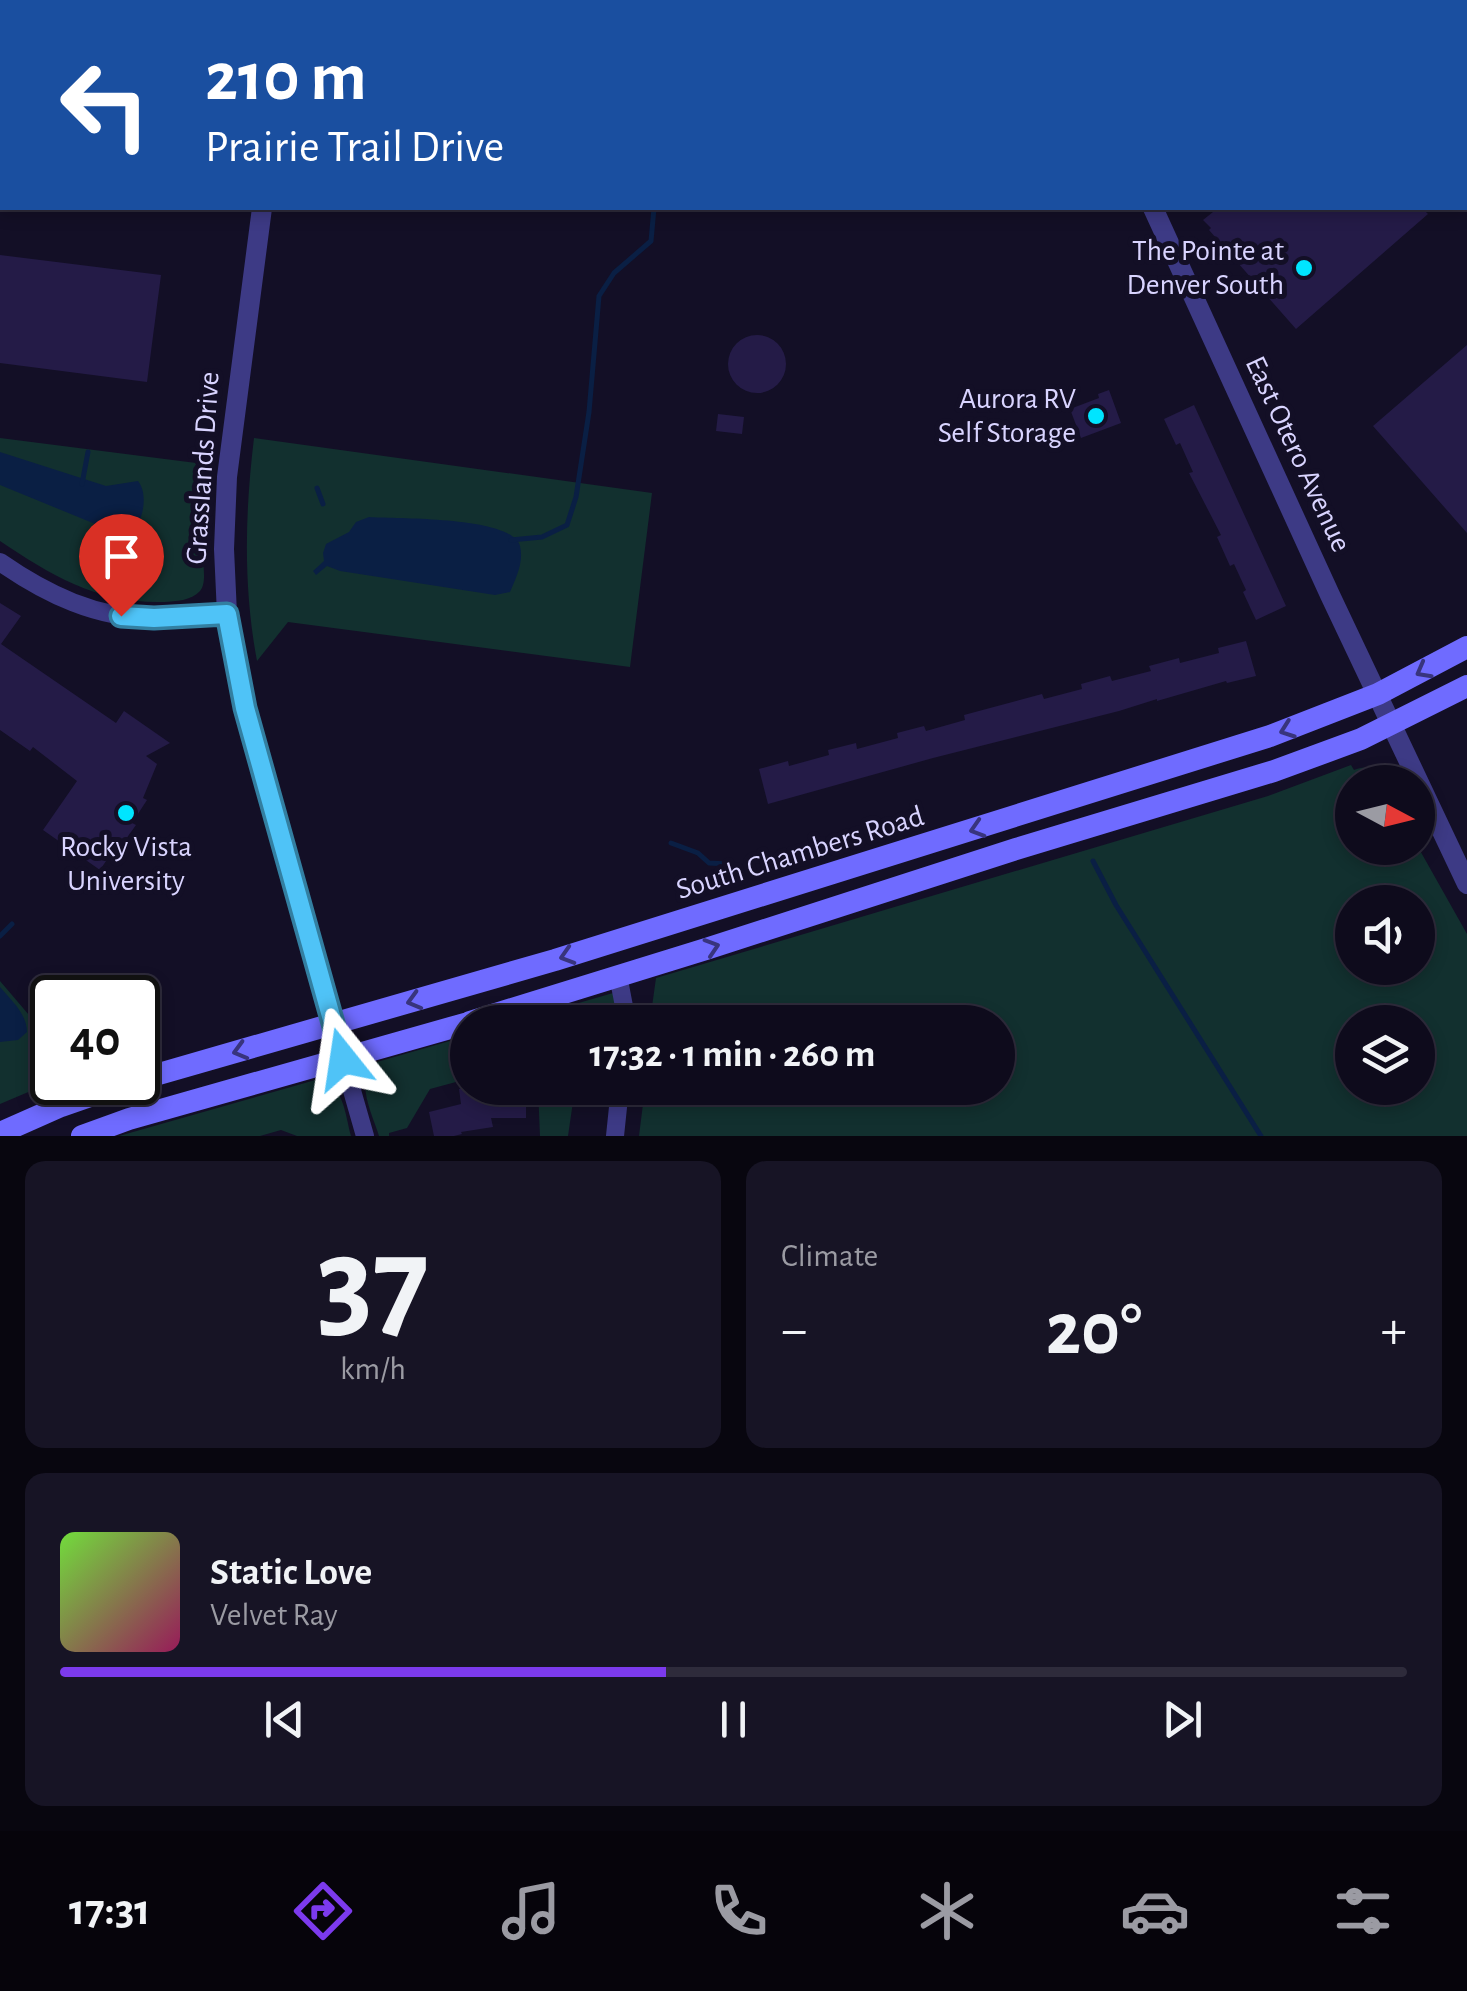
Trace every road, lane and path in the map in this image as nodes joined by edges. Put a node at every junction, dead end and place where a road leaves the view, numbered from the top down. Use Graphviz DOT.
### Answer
graph roads {
  1 [pos="262,210"];
  2 [pos="1154,210"];
  3 [pos="0,562"];
  4 [pos="227,614"];
  5 [pos="1467,647"];
  6 [pos="1467,686"];
  7 [pos="1378,694"];
  8 [pos="1393,724"];
  9 [pos="1467,884"];
  10 [pos="747,901"];
  11 [pos="618,975"];
  12 [pos="525,1005"];
  13 [pos="624,1005"];
  14 [pos="334,1025"];
  15 [pos="450,1028"];
  16 [pos="343,1059"];
  17 [pos="160,1074"];
  18 [pos="64,1105"];
  19 [pos="618,1105"];
  20 [pos="0,1133"];
  21 [pos="82,1136"];
  22 [pos="364,1136"];
  23 [pos="615,1136"];
  1 -- 4 [label="street, Grasslands Drive"];
  2 -- 7 [label="street, East Otero Avenue"];
  3 -- 4 [label="street"];
  4 -- 14 [label="street, Grasslands Drive"];
  5 -- 7 [label="main road, South Chambers Road, one-way"];
  6 -- 8 [label="main road, South Chambers Road"];
  7 -- 8 [label="street, East Otero Avenue"];
  7 -- 10 [label="main road, South Chambers Road, one-way"];
  8 -- 9 [label="street, East Otero Avenue"];
  11 -- 8 [label="main road, South Chambers Road, one-way"];
  10 -- 11 [label="main road"];
  10 -- 14 [label="main road, South Chambers Road, one-way"];
  11 -- 12 [label="main road, South Chambers Road"];
  11 -- 13 [label="street"];
  14 -- 16 [label="street, Grasslands Drive"];
  14 -- 17 [label="main road, South Chambers Road, one-way"];
  15 -- 16 [label="main road, South Chambers Road"];
  16 -- 21 [label="main road, South Chambers Road"];
  16 -- 22 [label="street, Grasslands Drive"];
  18 -- 20 [label="main road"];
  19 -- 23 [label="street"];
}
